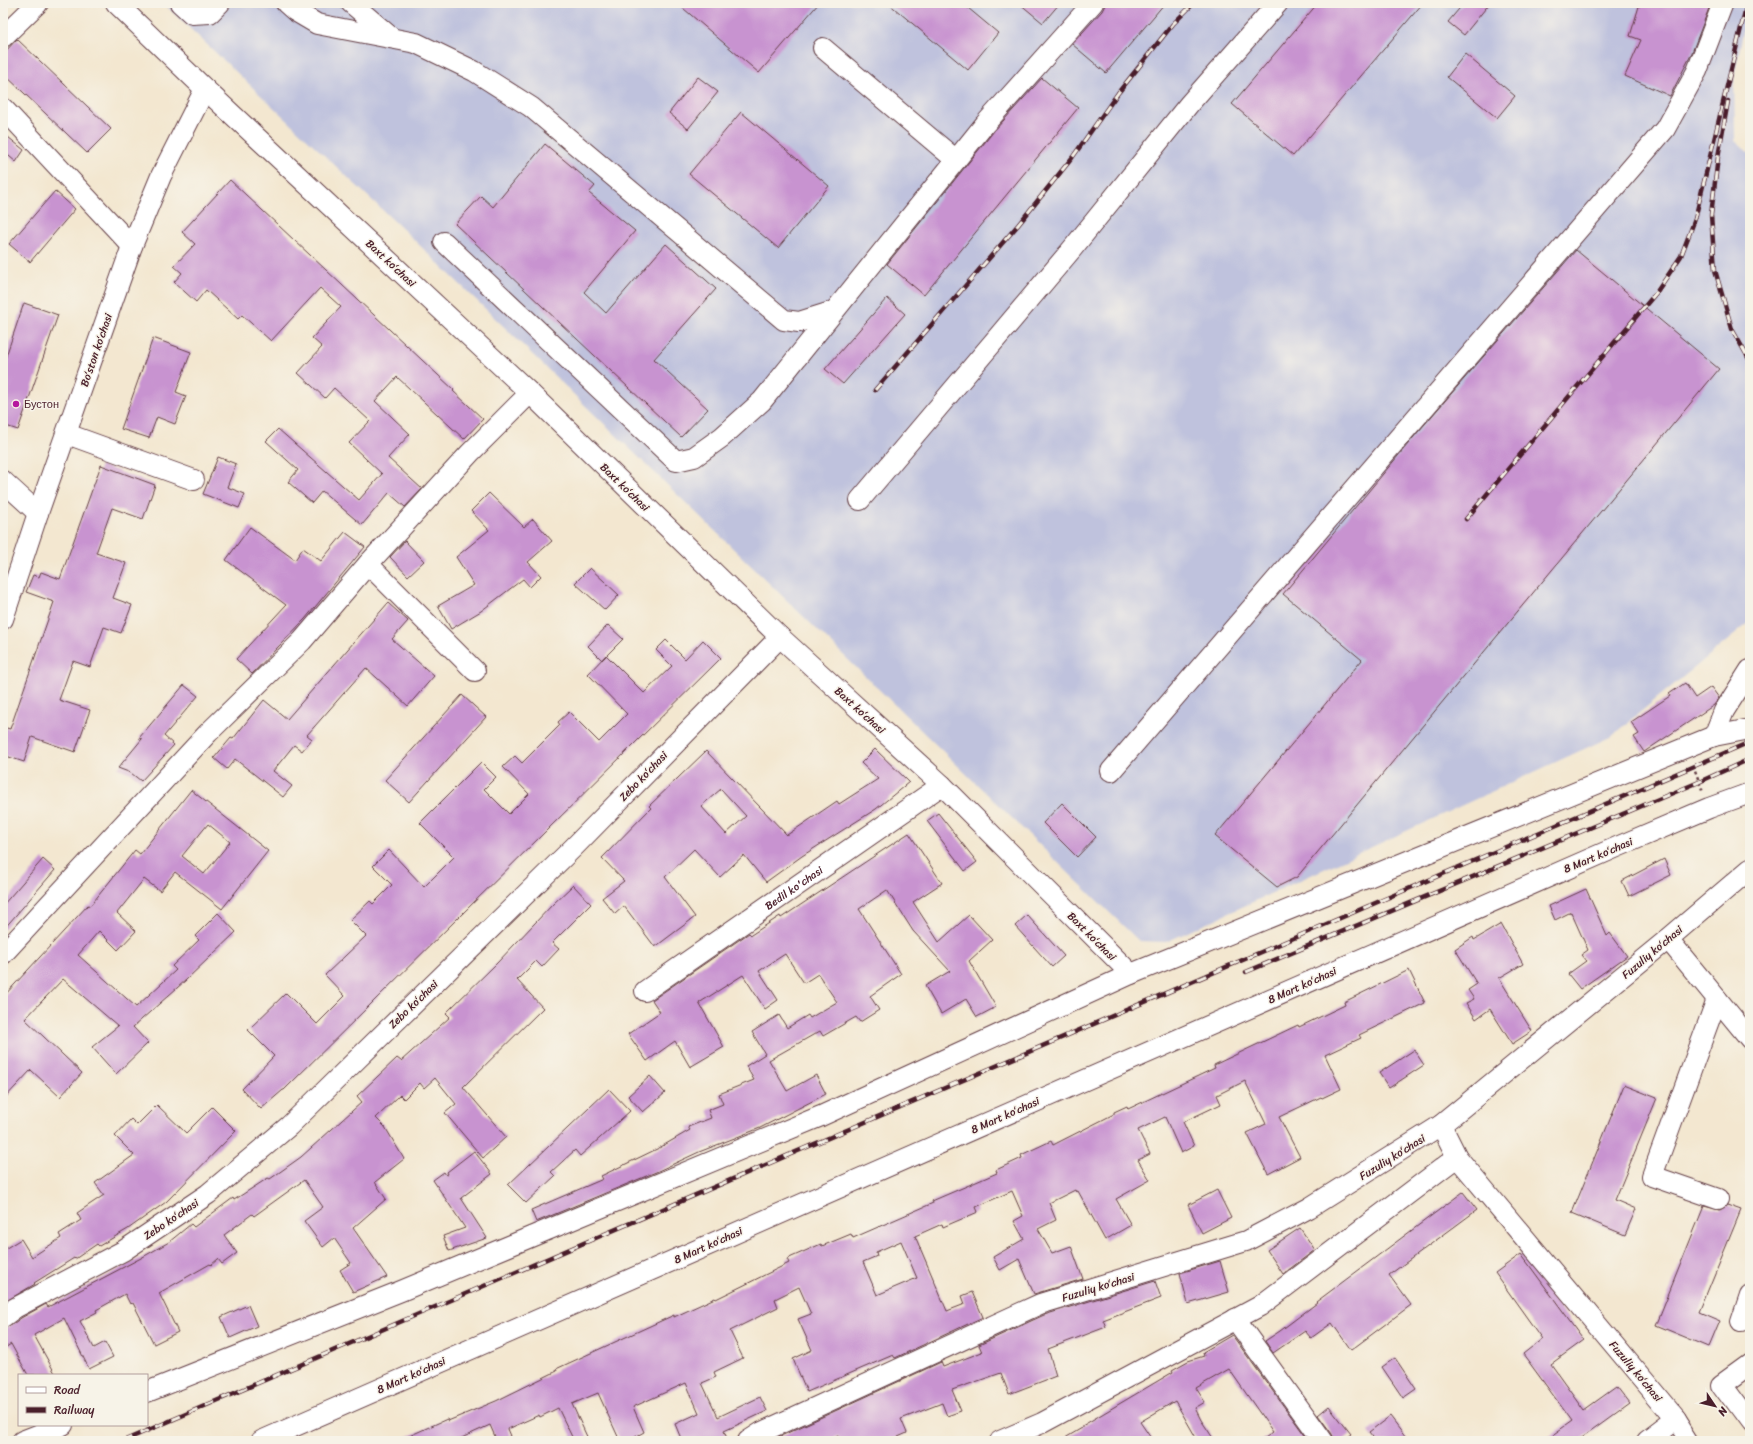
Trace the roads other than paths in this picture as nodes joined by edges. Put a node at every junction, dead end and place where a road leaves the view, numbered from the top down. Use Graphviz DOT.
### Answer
graph roads {
  1 [pos="38,3"];
  2 [pos="116,3"];
  3 [pos="180,3"];
  4 [pos="220,3"];
  5 [pos="286,3"];
  6 [pos="351,3"];
  7 [pos="1093,3"];
  8 [pos="1278,3"];
  9 [pos="1723,3"];
  10 [pos="3,37"];
  11 [pos="394,39"];
  12 [pos="823,48"];
  13 [pos="205,89"];
  14 [pos="3,108"];
  15 [pos="956,160"];
  16 [pos="444,242"];
  17 [pos="132,246"];
  18 [pos="834,311"];
  19 [pos="530,393"];
  20 [pos="67,434"];
  21 [pos="194,480"];
  22 [pos="3,481"];
  23 [pos="860,500"];
  24 [pos="38,513"];
  25 [pos="368,564"];
  26 [pos="3,619"];
  27 [pos="780,637"];
  28 [pos="1750,670"];
  29 [pos="475,671"];
  30 [pos="1750,729"];
  31 [pos="1714,736"];
  32 [pos="1111,770"];
  33 [pos="942,785"];
  34 [pos="1750,793"];
  35 [pos="1750,869"];
  36 [pos="1668,939"];
  37 [pos="3,954"];
  38 [pos="1131,974"];
  39 [pos="645,991"];
  40 [pos="1717,999"];
  41 [pos="1750,1039"];
  42 [pos="1441,1125"];
  43 [pos="1458,1156"];
  44 [pos="1718,1199"];
  45 [pos="1750,1295"];
  46 [pos="3,1317"];
  47 [pos="1235,1319"];
  48 [pos="1741,1322"];
  49 [pos="1750,1363"];
  50 [pos="148,1392"];
  51 [pos="1676,1419"];
  52 [pos="1750,1423"];
  53 [pos="60,1426"];
  54 [pos="1006,1440"];
  55 [pos="22,1441"];
  56 [pos="261,1441"];
  57 [pos="748,1441"];
  58 [pos="1323,1441"];
  59 [pos="1647,1441"];
  60 [pos="1690,1441"];
  1 -- 10 [label="street"];
  2 -- 13 [label="street, Baxt koʻchasi"];
  3 -- 4 [label="street"];
  5 -- 11 [label="street"];
  6 -- 11 [label="street"];
  7 -- 15 [label="street"];
  8 -- 23 [label="street"];
  9 -- 32 [label="street"];
  11 -- 18 [label="street"];
  12 -- 15 [label="street"];
  13 -- 17 [label="street, Boʻston koʻchasi"];
  13 -- 19 [label="street, Baxt koʻchasi"];
  14 -- 17 [label="street"];
  15 -- 18 [label="street"];
  16 -- 18 [label="street"];
  17 -- 20 [label="street, Boʻston koʻchasi"];
  19 -- 25 [label="street"];
  19 -- 27 [label="street, Baxt koʻchasi"];
  20 -- 21 [label="street"];
  20 -- 24 [label="street, Boʻston koʻchasi"];
  22 -- 24 [label="street"];
  24 -- 26 [label="street, Boʻston koʻchasi"];
  25 -- 29 [label="street"];
  25 -- 37 [label="street"];
  27 -- 33 [label="street, Baxt koʻchasi"];
  27 -- 46 [label="street, Zebo koʻchasi"];
  28 -- 31 [label="street"];
  30 -- 31 [label="street"];
  31 -- 38 [label="street"];
  33 -- 38 [label="street, Baxt koʻchasi"];
  33 -- 39 [label="street, Bedil ko'chasi"];
  34 -- 56 [label="street, 8 Mart koʻchasi"];
  35 -- 36 [label="street, Fuzuliy koʻchasi"];
  36 -- 40 [label="street"];
  36 -- 42 [label="street, Fuzuliy koʻchasi"];
  38 -- 50 [label="street"];
  40 -- 41 [label="street"];
  40 -- 44 [label="street"];
  42 -- 43 [label="street, Fuzuliy koʻchasi"];
  42 -- 57 [label="street, Fuzuliy koʻchasi"];
  43 -- 47 [label="street"];
  43 -- 51 [label="street, Fuzuliy koʻchasi"];
  45 -- 48 [label="street"];
  47 -- 54 [label="street"];
  47 -- 58 [label="street"];
  49 -- 52 [label="street"];
  51 -- 59 [label="street"];
  51 -- 60 [label="street, Fuzuliy koʻchasi"];
  53 -- 55 [label="street"];
}
